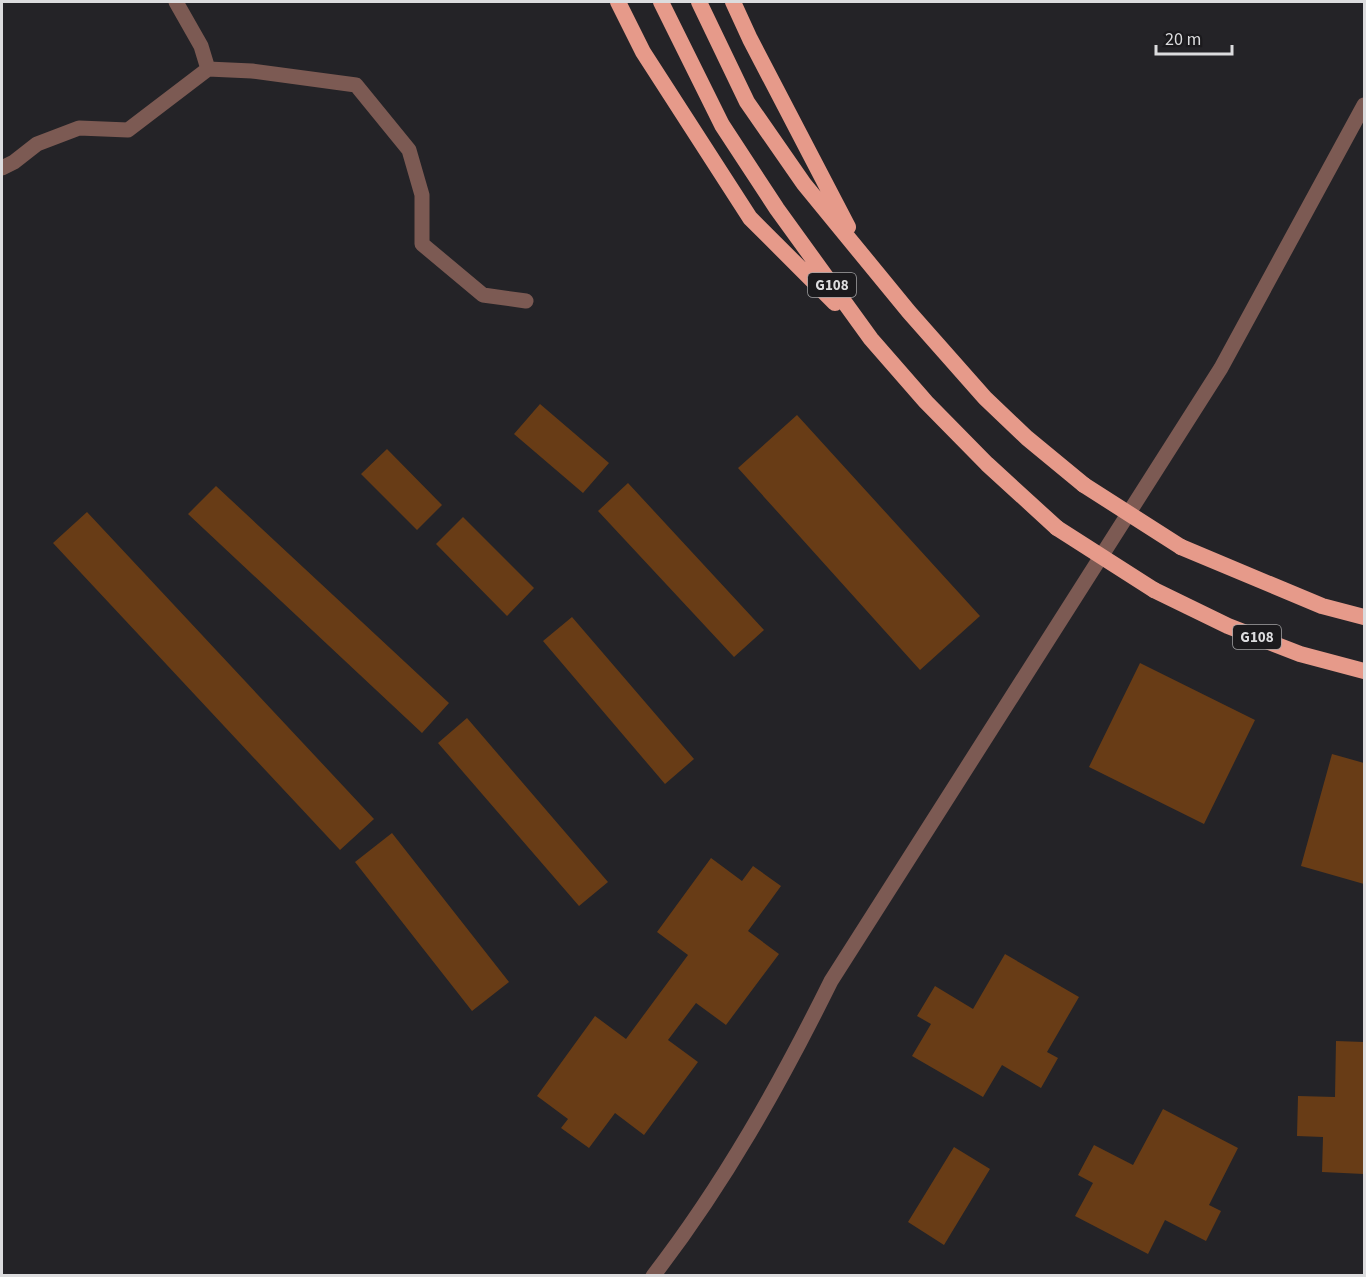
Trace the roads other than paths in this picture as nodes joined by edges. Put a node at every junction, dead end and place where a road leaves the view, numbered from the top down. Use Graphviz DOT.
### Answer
graph roads {
  1 [pos="176,2"];
  2 [pos="618,2"];
  3 [pos="661,2"];
  4 [pos="699,2"];
  5 [pos="733,2"];
  6 [pos="207,69"];
  7 [pos="1365,105"];
  8 [pos="2,168"];
  9 [pos="862,254"];
  10 [pos="526,301"];
  11 [pos="871,339"];
  12 [pos="1365,617"];
  13 [pos="1365,671"];
  14 [pos="653,1275"];
  1 -- 6 [label="street"];
  2 -- 11 [label="highway"];
  3 -- 11 [label="highway, G108"];
  4 -- 9 [label="highway, G108"];
  5 -- 9 [label="highway"];
  6 -- 8 [label="street"];
  6 -- 10 [label="street"];
  7 -- 14 [label="street"];
  9 -- 12 [label="highway, G108, bridge"];
  11 -- 13 [label="highway, G108, bridge"];
}
